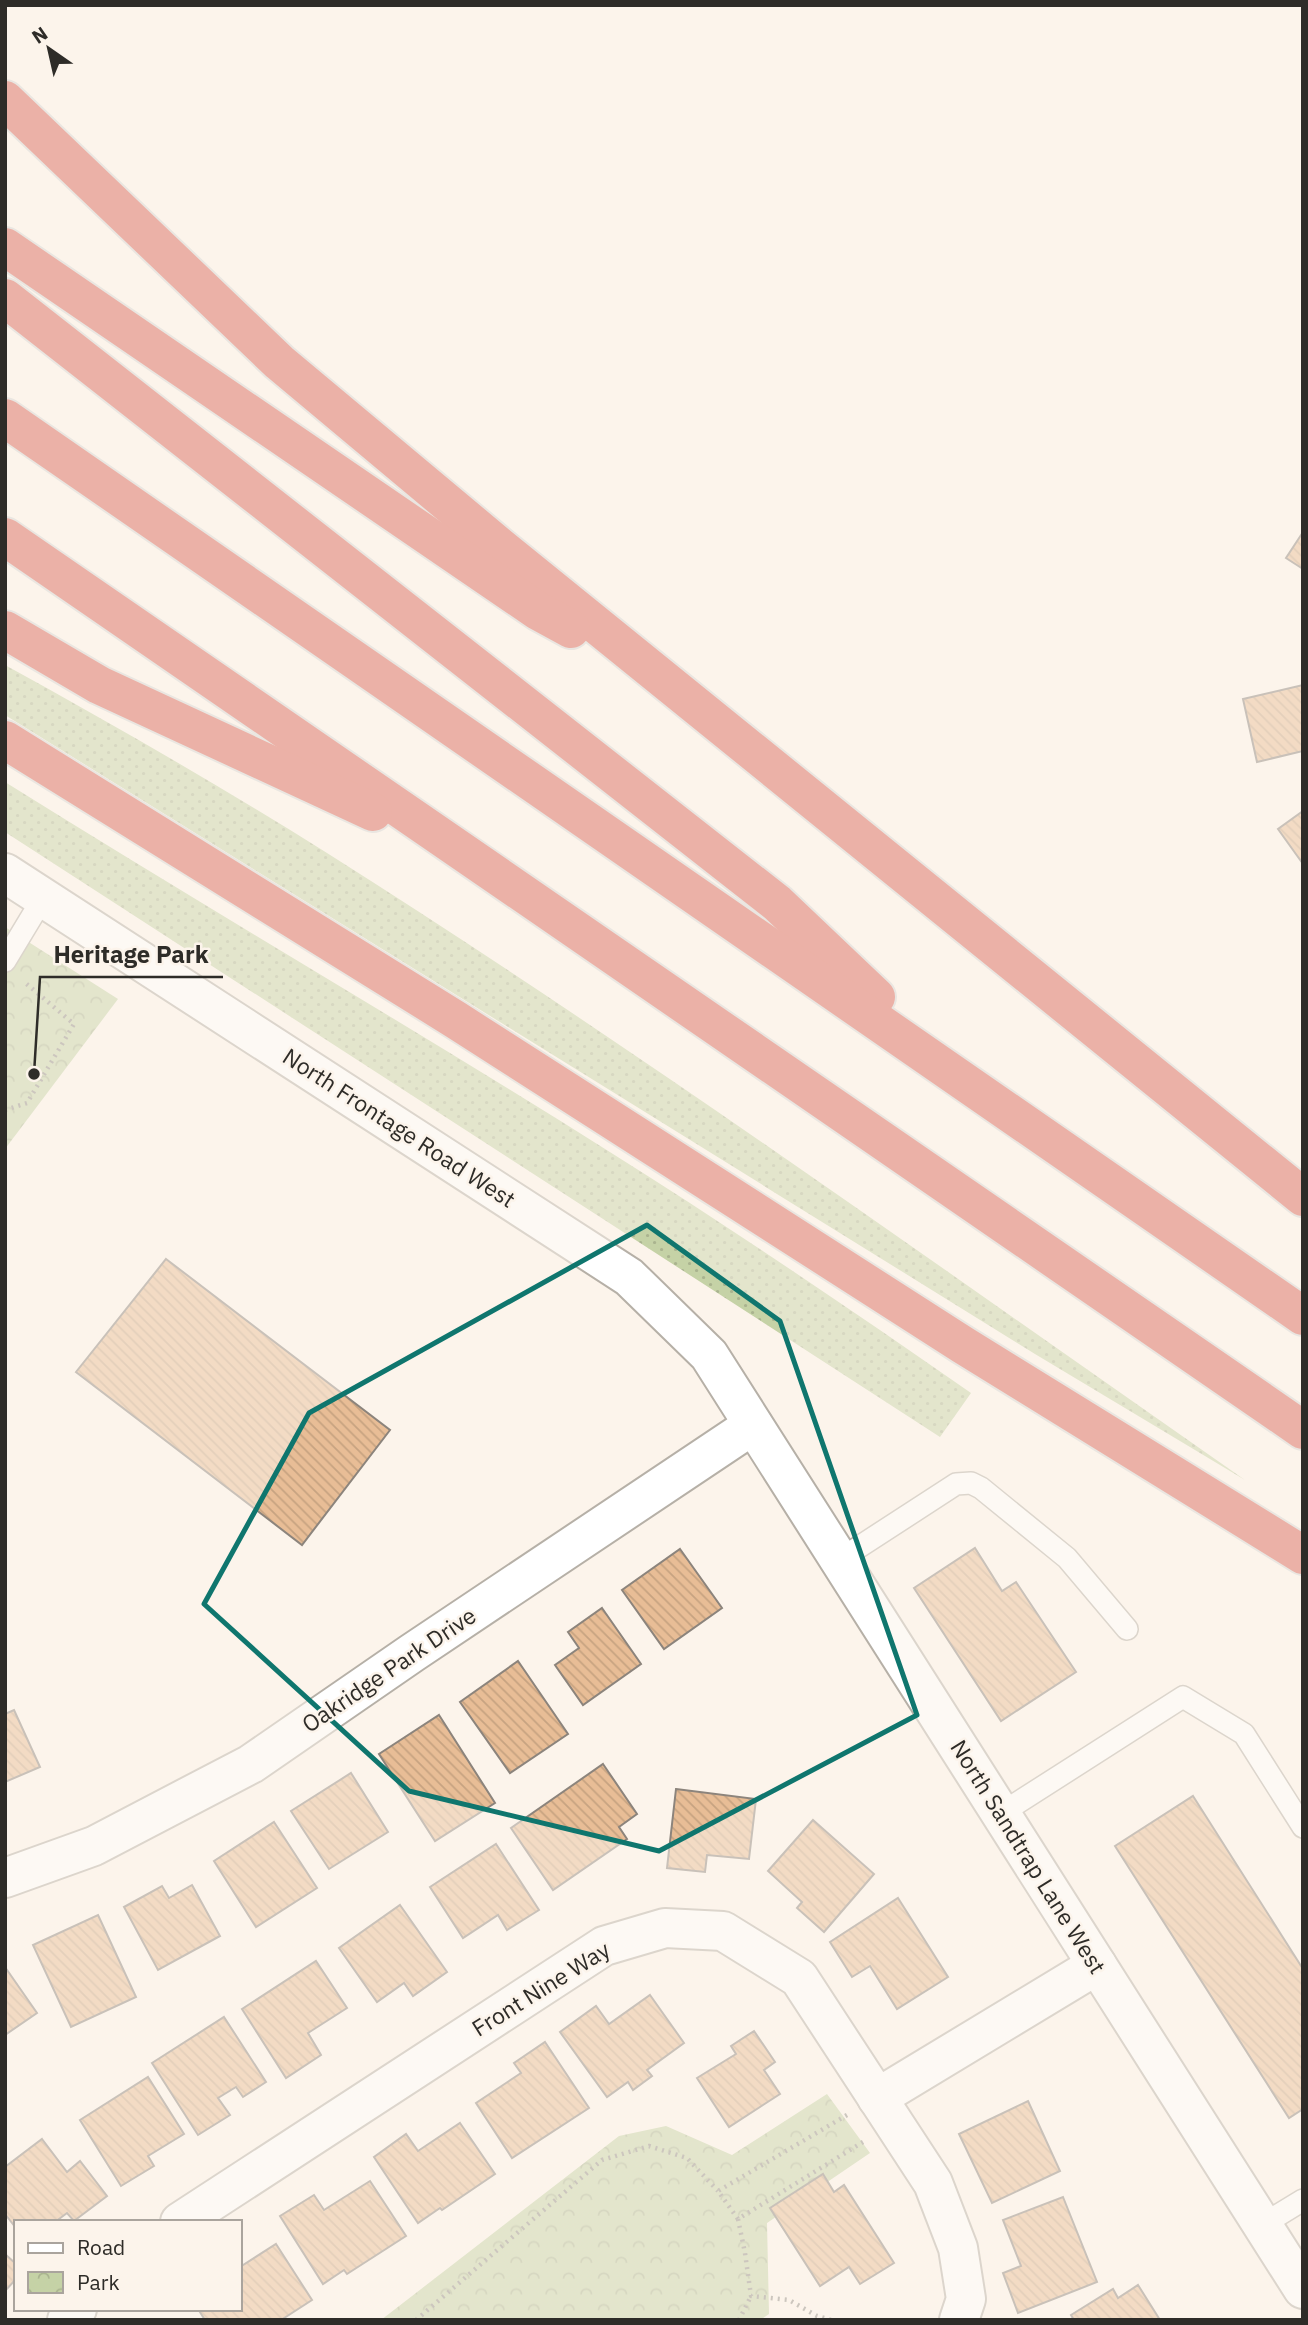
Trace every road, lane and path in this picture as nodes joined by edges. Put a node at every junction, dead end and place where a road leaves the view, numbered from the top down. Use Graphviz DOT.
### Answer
graph roads {
  1 [pos="5,100"];
  2 [pos="5,247"];
  3 [pos="5,298"];
  4 [pos="5,418"];
  5 [pos="5,537"];
  6 [pos="5,630"];
  7 [pos="671,685"];
  8 [pos="5,740"];
  9 [pos="470,857"];
  10 [pos="5,873"];
  11 [pos="43,898"];
  12 [pos="11,968"];
  13 [pos="967,1082"];
  14 [pos="5,1110"];
  15 [pos="1303,1196"];
  16 [pos="1303,1316"];
  17 [pos="753,1425"];
  18 [pos="1303,1430"];
  19 [pos="1303,1555"];
  20 [pos="839,1559"];
  21 [pos="1127,1629"];
  22 [pos="1000,1814"];
  23 [pos="1303,1827"];
  24 [pos="5,1878"];
  25 [pos="1097,1965"];
  26 [pos="885,2110"];
  27 [pos="718,2191"];
  28 [pos="1303,2200"];
  29 [pos="737,2219"];
  30 [pos="183,2220"];
  31 [pos="1262,2225"];
  32 [pos="1303,2288"];
  33 [pos="751,2296"];
  34 [pos="416,2320"];
  35 [pos="739,2320"];
  36 [pos="831,2320"];
  37 [pos="959,2320"];
  1 -- 7 [label="highway"];
  2 -- 7 [label="highway"];
  3 -- 13 [label="highway"];
  4 -- 13 [label="highway"];
  5 -- 9 [label="highway"];
  6 -- 9 [label="highway"];
  7 -- 15 [label="highway"];
  8 -- 19 [label="highway"];
  9 -- 18 [label="highway"];
  10 -- 11 [label="street, North Frontage Road West"];
  11 -- 12 [label="lane"];
  11 -- 17 [label="street, North Frontage Road West"];
  12 -- 14 [label="path"];
  13 -- 16 [label="highway"];
  17 -- 20 [label="street, North Sandtrap Lane West"];
  17 -- 24 [label="street, Oakridge Park Drive"];
  20 -- 21 [label="lane"];
  20 -- 22 [label="street, North Sandtrap Lane West"];
  22 -- 23 [label="lane"];
  22 -- 25 [label="street, North Sandtrap Lane West"];
  25 -- 26 [label="street"];
  25 -- 31 [label="street, North Sandtrap Lane West"];
  26 -- 27 [label="path"];
  26 -- 29 [label="path"];
  26 -- 30 [label="street, Front Nine Way"];
  26 -- 37 [label="street, Front Nine Way"];
  27 -- 29 [label="path"];
  27 -- 34 [label="path"];
  28 -- 31 [label="lane"];
  29 -- 33 [label="path"];
  31 -- 32 [label="street, North Sandtrap Lane West"];
  33 -- 35 [label="path"];
  33 -- 36 [label="path"];
}
